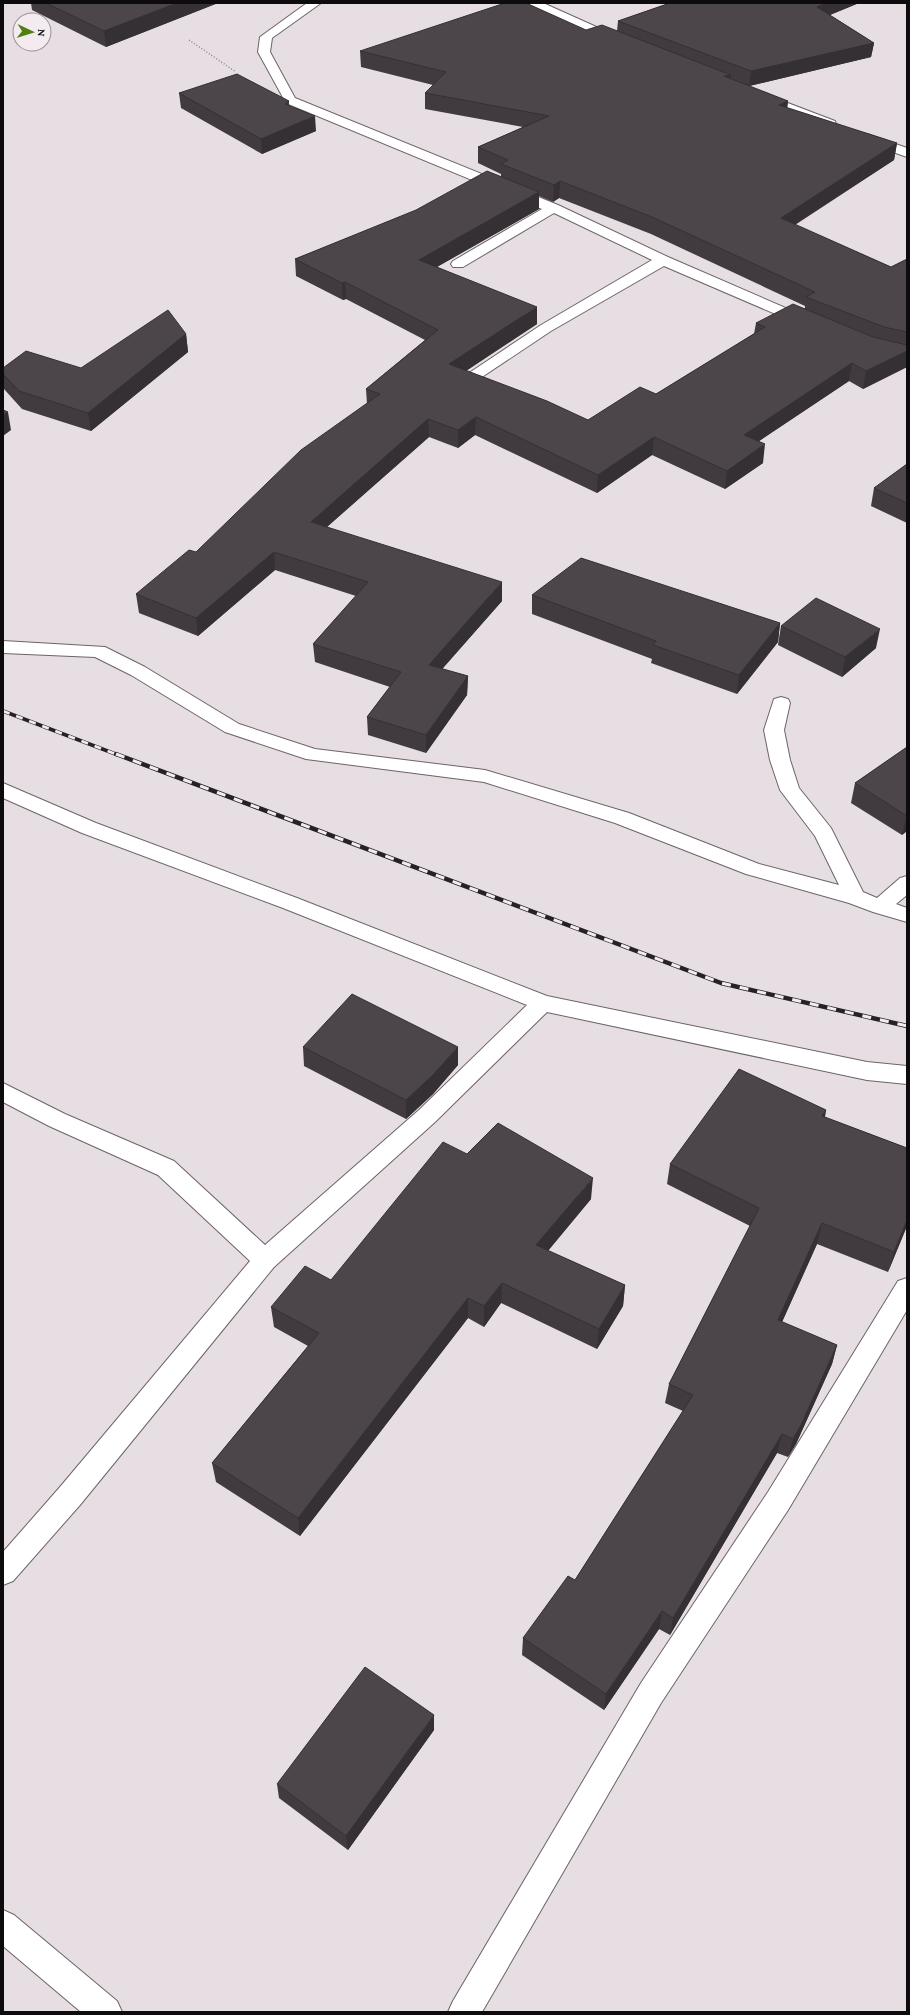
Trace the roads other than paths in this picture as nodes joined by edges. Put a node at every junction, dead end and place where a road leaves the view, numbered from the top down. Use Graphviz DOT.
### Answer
graph roads {
  1 [pos="315,3"];
  2 [pos="533,3"];
  3 [pos="630,46"];
  4 [pos="746,91"];
  5 [pos="841,128"];
  6 [pos="856,134"];
  7 [pos="907,153"];
  8 [pos="553,208"];
  9 [pos="663,260"];
  10 [pos="458,264"];
  11 [pos="818,326"];
  12 [pos="474,376"];
  13 [pos="3,647"];
  14 [pos="781,703"];
  15 [pos="3,790"];
  16 [pos="907,883"];
  17 [pos="855,897"];
  18 [pos="880,908"];
  19 [pos="907,915"];
  20 [pos="543,1003"];
  21 [pos="907,1075"];
  22 [pos="3,1092"];
  23 [pos="265,1260"];
  24 [pos="907,1288"];
  25 [pos="3,1572"];
  26 [pos="3,1926"];
  27 [pos="106,2012"];
  28 [pos="464,2012"];
  1 -- 8 [label="street"];
  2 -- 3 [label="street"];
  4 -- 5 [label="street"];
  6 -- 7 [label="street"];
  8 -- 9 [label="street"];
  8 -- 10 [label="street"];
  9 -- 11 [label="street"];
  9 -- 12 [label="street"];
  13 -- 17 [label="street"];
  14 -- 17 [label="street"];
  15 -- 20 [label="street"];
  16 -- 18 [label="street"];
  17 -- 18 [label="street"];
  18 -- 19 [label="street"];
  20 -- 21 [label="street"];
  20 -- 23 [label="street"];
  22 -- 23 [label="street"];
  23 -- 25 [label="street"];
  24 -- 28 [label="street"];
  26 -- 27 [label="street"];
}
